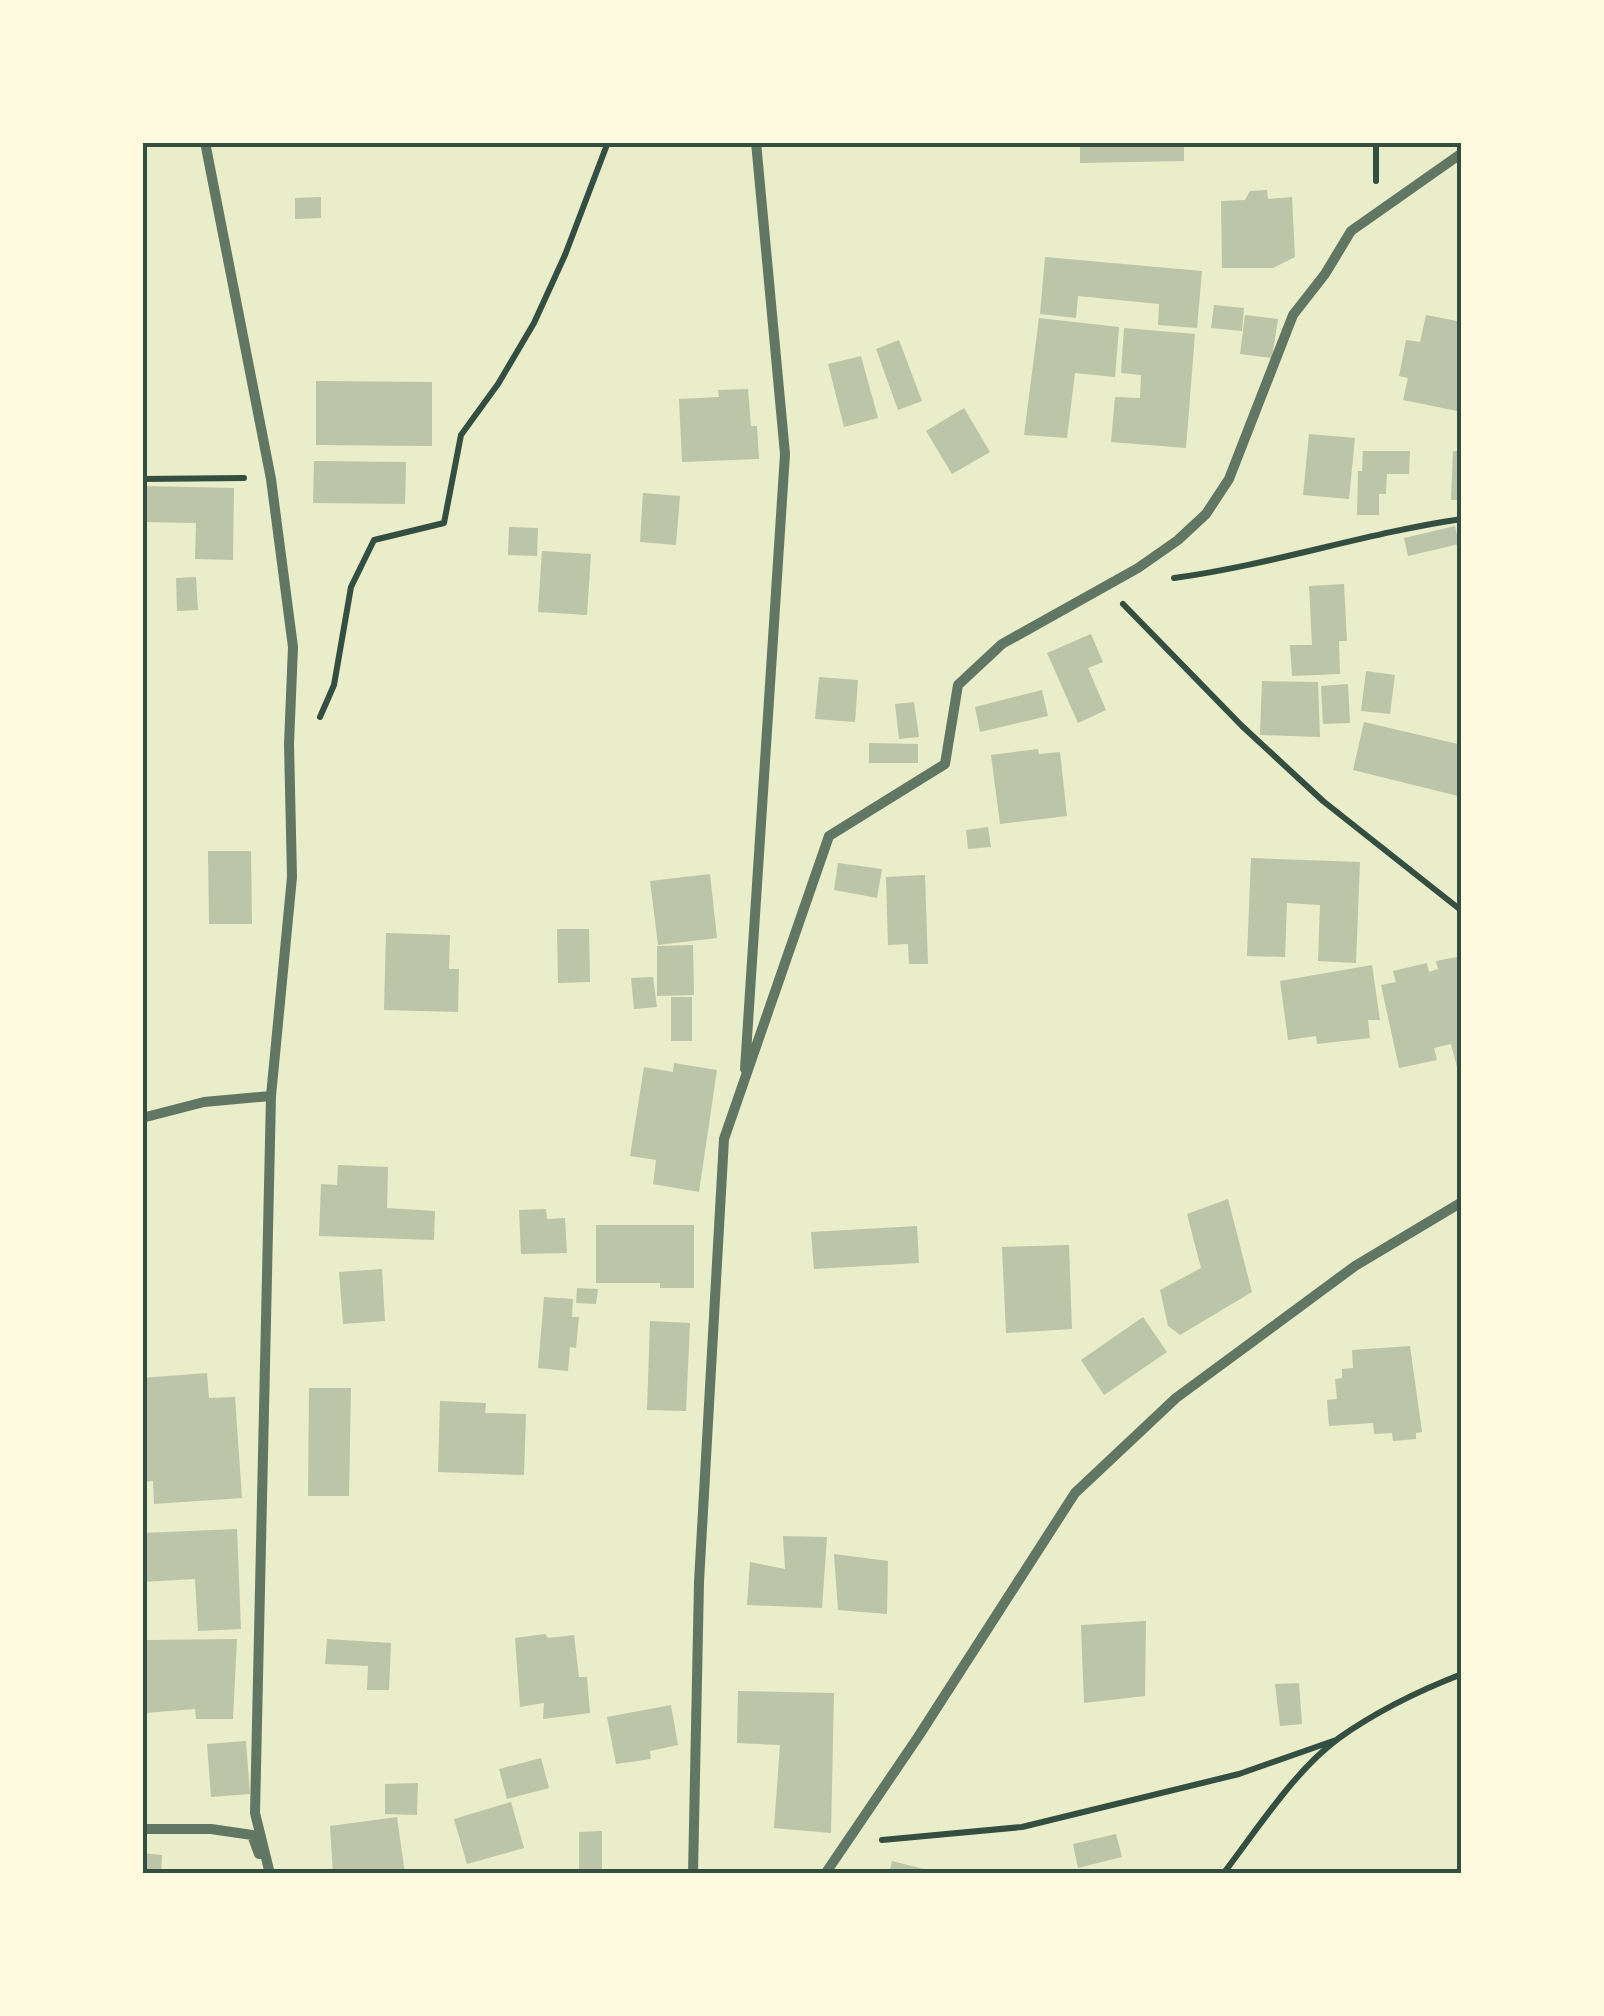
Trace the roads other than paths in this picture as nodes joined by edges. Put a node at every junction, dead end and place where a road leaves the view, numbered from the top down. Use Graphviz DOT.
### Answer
graph roads {
  1 [pos="205,142"];
  2 [pos="756,142"];
  3 [pos="1462,153"];
  4 [pos="744,1085"];
  5 [pos="271,1096"];
  6 [pos="142,1118"];
  7 [pos="1462,1202"];
  8 [pos="142,1829"];
  9 [pos="268,1874"];
  10 [pos="692,1874"];
  11 [pos="824,1874"];
  1 -- 5 [label="street"];
  2 -- 4 [label="street"];
  3 -- 4 [label="street"];
  4 -- 10 [label="street"];
  5 -- 6 [label="street"];
  5 -- 9 [label="street"];
  7 -- 11 [label="street"];
  8 -- 9 [label="street"];
}
